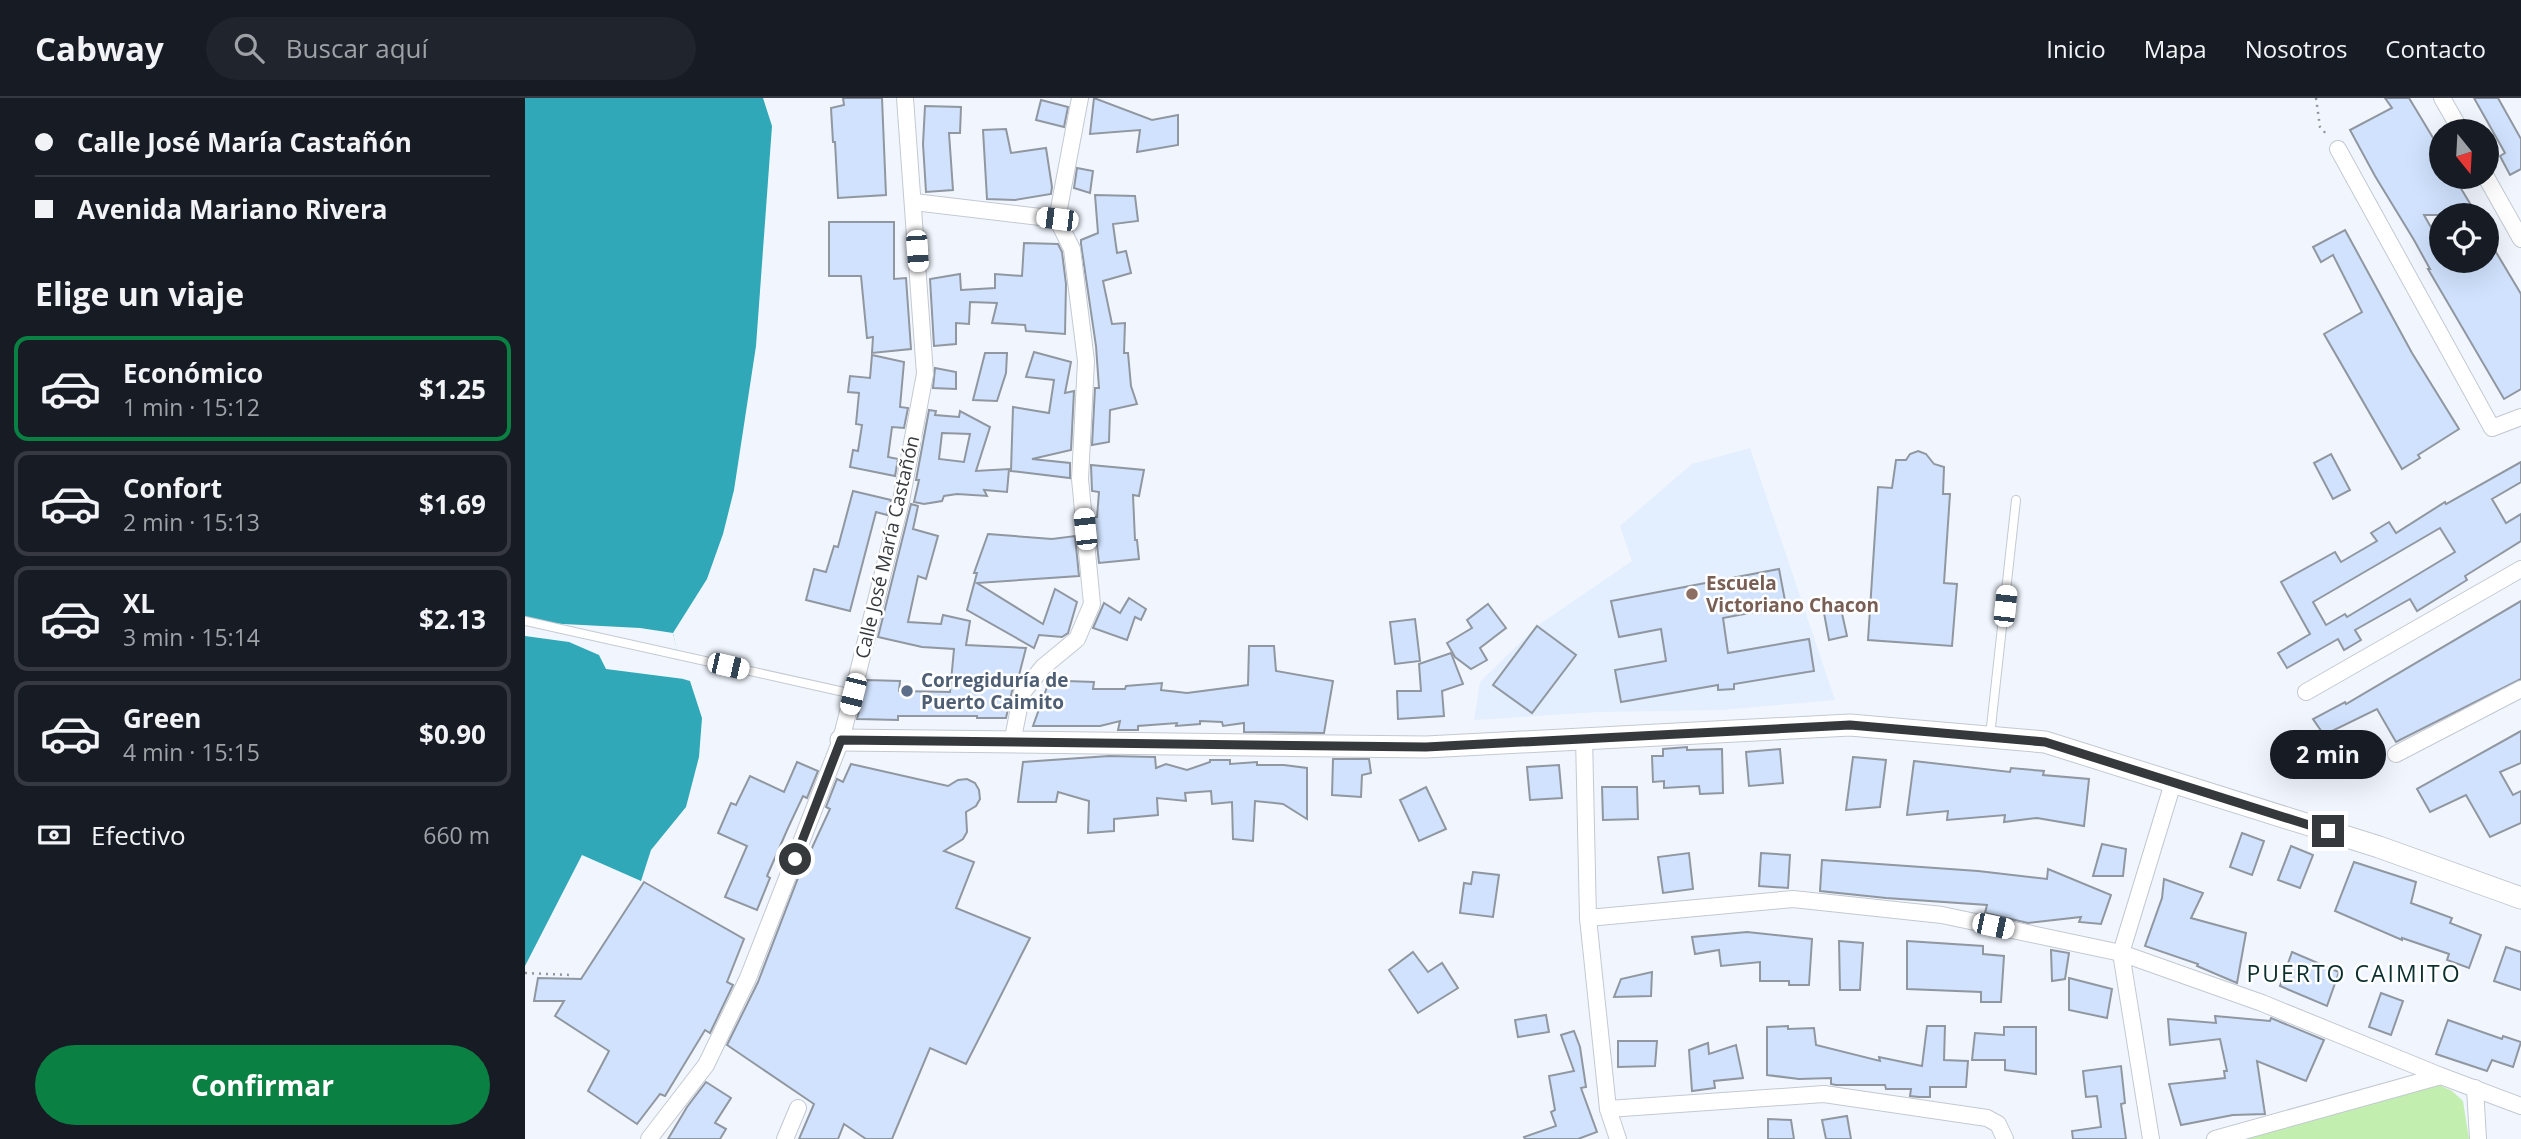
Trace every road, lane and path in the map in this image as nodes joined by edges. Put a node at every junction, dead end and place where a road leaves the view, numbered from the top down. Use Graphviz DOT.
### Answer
graph roads {
  1 [pos="905,98"];
  2 [pos="1080,98"];
  3 [pos="2316,98"];
  4 [pos="2442,98"];
  5 [pos="2454,119"];
  6 [pos="2338,149"];
  7 [pos="2493,189"];
  8 [pos="914,202"];
  9 [pos="1057,219"];
  10 [pos="2521,239"];
  11 [pos="2521,416"];
  12 [pos="2016,500"];
  13 [pos="2521,569"];
  14 [pos="525,621"];
  15 [pos="2521,689"];
  16 [pos="2307,692"];
  17 [pos="853,694"];
  18 [pos="1990,736"];
  19 [pos="1584,737"];
  20 [pos="841,740"];
  21 [pos="1012,743"];
  22 [pos="2396,754"];
  23 [pos="2173,783"];
  24 [pos="2521,898"];
  25 [pos="1588,918"];
  26 [pos="2121,953"];
  27 [pos="525,973"];
  28 [pos="570,975"];
  29 [pos="2441,1076"];
  30 [pos="2475,1088"];
  31 [pos="2521,1106"];
  32 [pos="798,1108"];
  33 [pos="1608,1109"];
  34 [pos="649,1139"];
  35 [pos="785,1139"];
  36 [pos="1618,1139"];
  37 [pos="2005,1139"];
  38 [pos="2151,1139"];
  39 [pos="2215,1139"];
  40 [pos="2479,1139"];
  1 -- 8 [label="street, Calle José María Castañón"];
  2 -- 9 [label="street"];
  3 -- 6 [label="path"];
  4 -- 5 [label="street"];
  6 -- 11 [label="street"];
  7 -- 10 [label="street"];
  8 -- 9 [label="street"];
  8 -- 17 [label="street, Calle José María Castañón"];
  9 -- 21 [label="street"];
  12 -- 18 [label="lane"];
  13 -- 16 [label="street"];
  14 -- 17 [label="lane"];
  15 -- 22 [label="street"];
  17 -- 20 [label="street, Calle José María Castañón"];
  18 -- 19 [label="main road"];
  18 -- 23 [label="main road"];
  19 -- 21 [label="main road"];
  19 -- 25 [label="street"];
  20 -- 21 [label="main road"];
  20 -- 34 [label="street, Calle José María Castañón"];
  23 -- 24 [label="main road"];
  23 -- 26 [label="street"];
  25 -- 26 [label="street"];
  25 -- 33 [label="street"];
  26 -- 29 [label="street"];
  26 -- 38 [label="street"];
  27 -- 28 [label="path"];
  29 -- 30 [label="street"];
  29 -- 39 [label="street"];
  30 -- 31 [label="street"];
  30 -- 40 [label="street"];
  32 -- 35 [label="street"];
  33 -- 36 [label="street"];
  33 -- 37 [label="street"];
}
